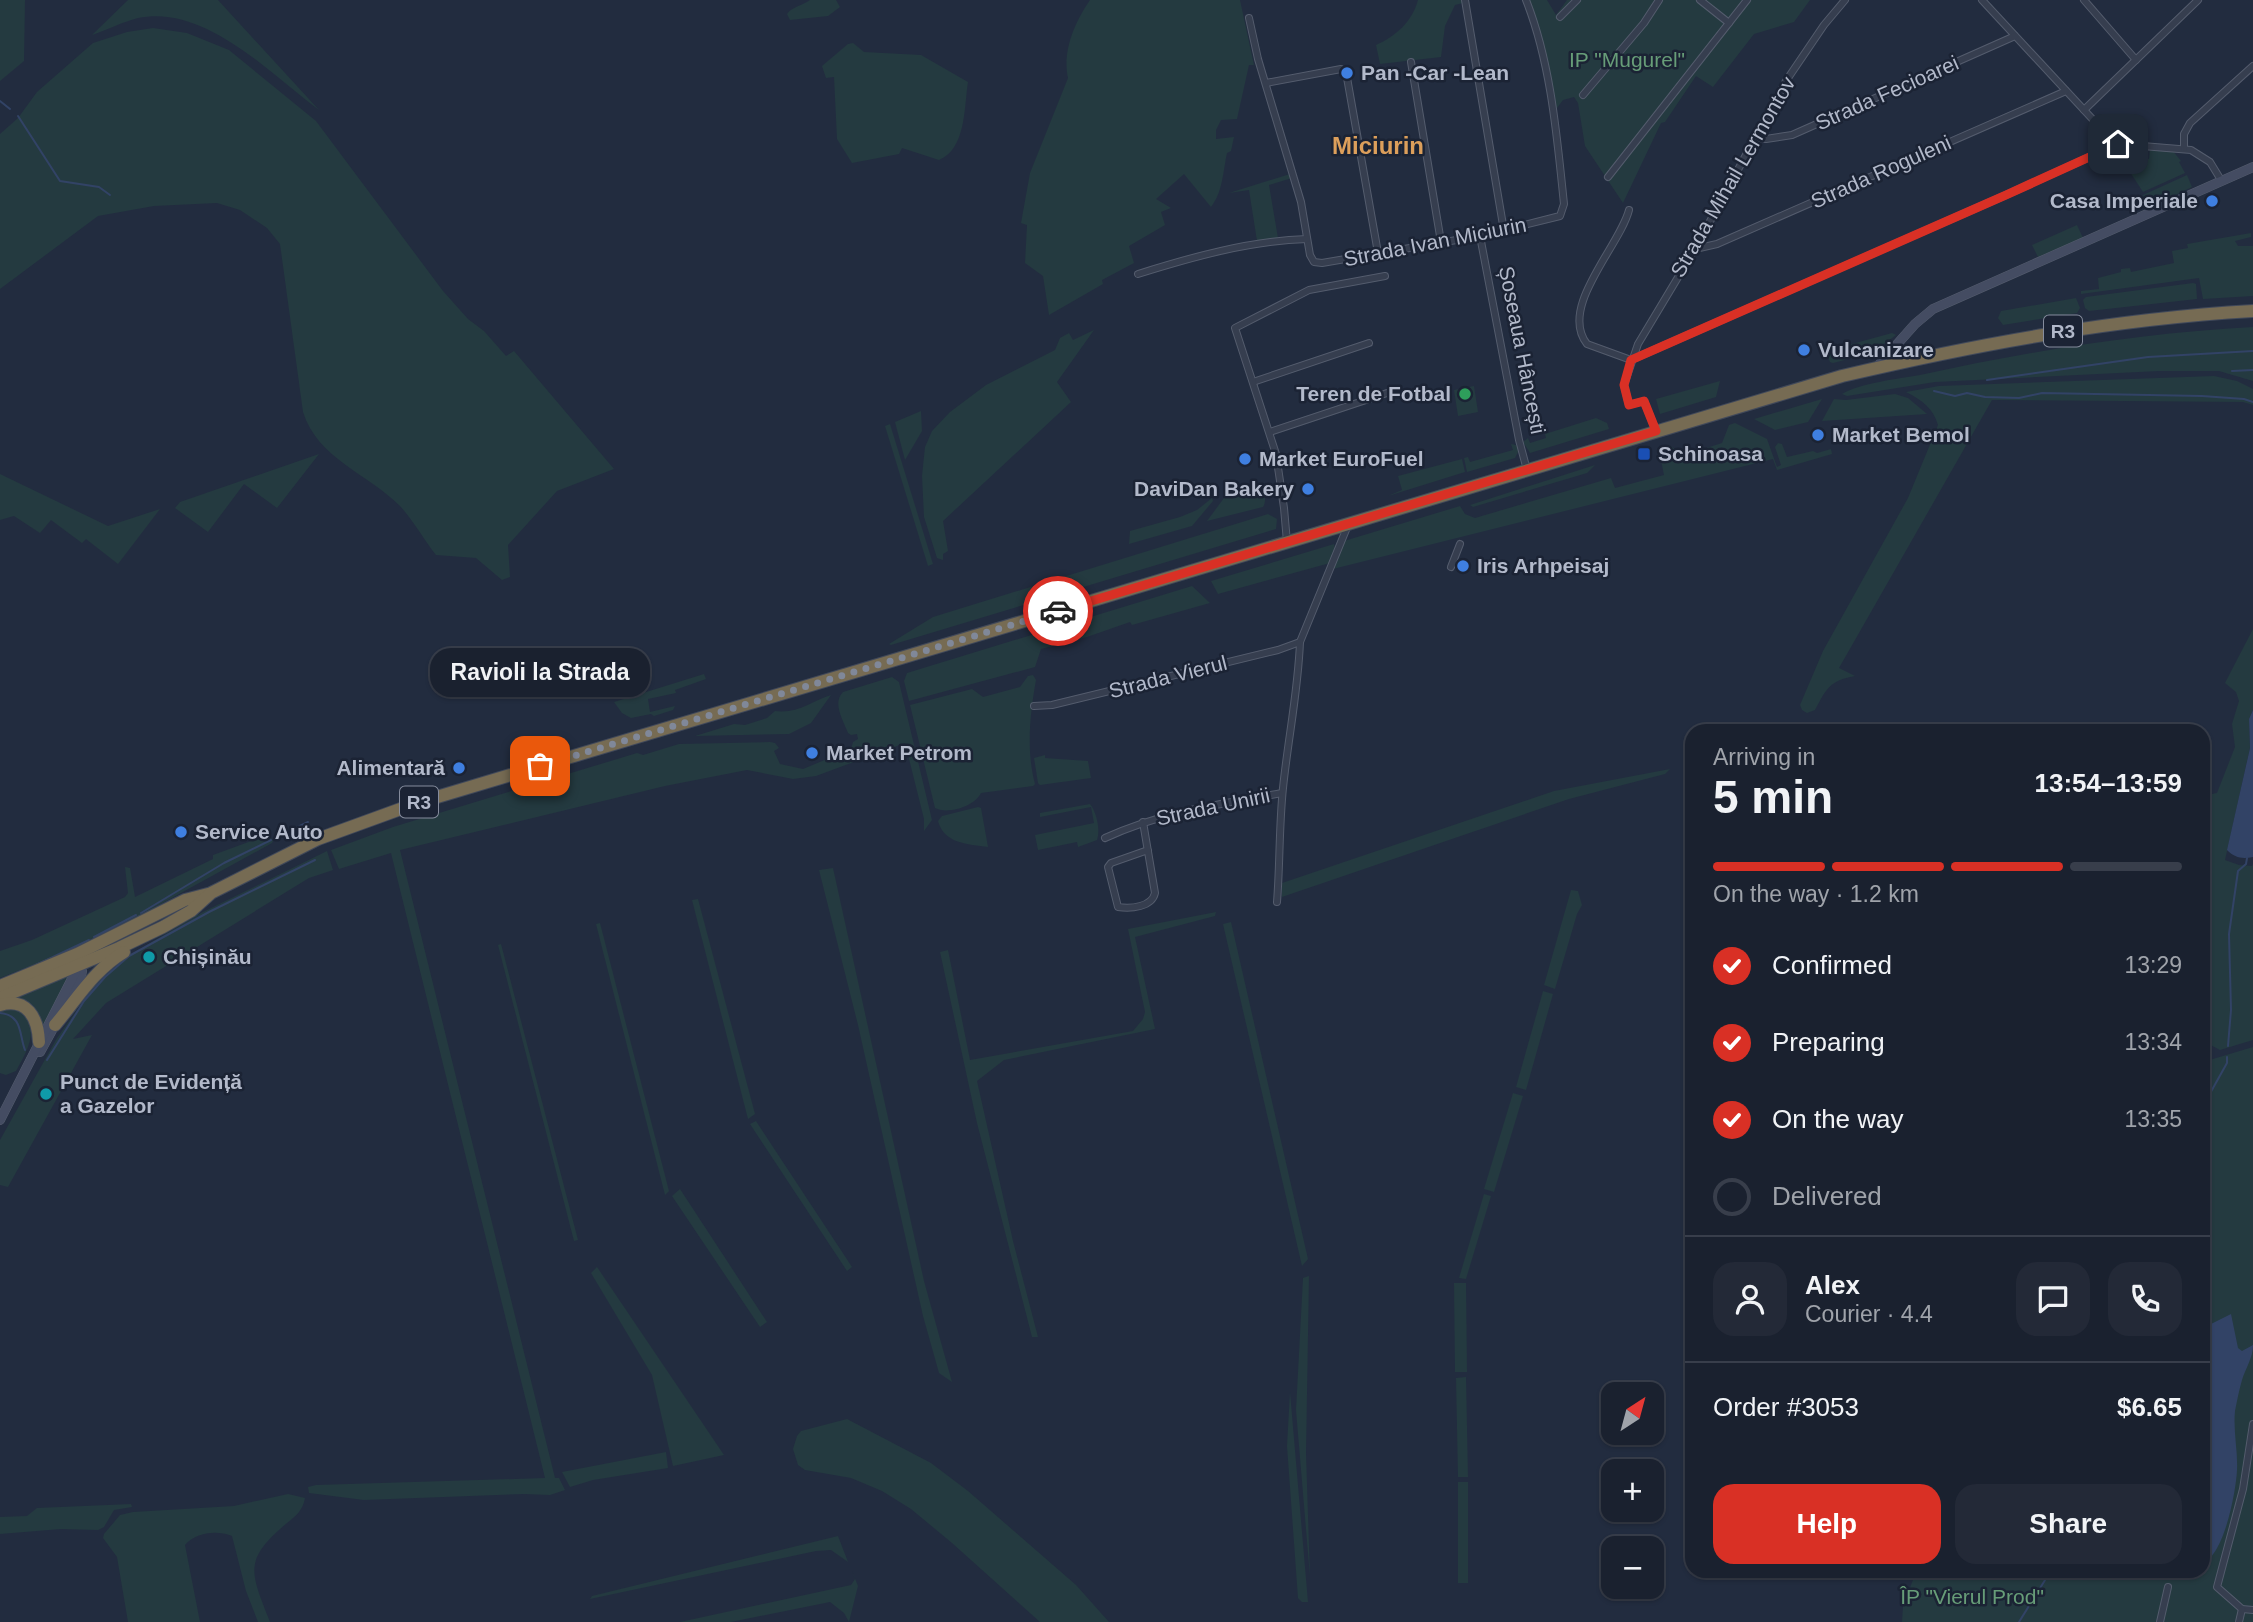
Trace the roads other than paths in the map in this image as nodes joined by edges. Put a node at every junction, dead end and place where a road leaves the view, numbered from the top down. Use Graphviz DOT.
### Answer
graph roads {
  1 [pos="1465,0"];
  2 [pos="1526,0"];
  3 [pos="1577,0"];
  4 [pos="1659,0"];
  5 [pos="1700,0"];
  6 [pos="1747,0"];
  7 [pos="1845,0"];
  8 [pos="1982,0"];
  9 [pos="2084,0"];
  10 [pos="2198,0"];
  11 [pos="1560,17"];
  12 [pos="1249,18"];
  13 [pos="1729,23"];
  14 [pos="2015,36"];
  15 [pos="2136,60"];
  16 [pos="1411,62"];
  17 [pos="2251,69"];
  18 [pos="1266,83"];
  19 [pos="2066,91"];
  20 [pos="1583,94"];
  21 [pos="2084,110"];
  22 [pos="1756,138"];
  23 [pos="2118,144"];
  24 [pos="2184,148"];
  25 [pos="2253,167"];
  26 [pos="1608,177"];
  27 [pos="2221,180"];
  28 [pos="1629,210"];
  29 [pos="1504,231"];
  30 [pos="1480,236"];
  31 [pos="1307,239"];
  32 [pos="1441,242"];
  33 [pos="1695,249"];
  34 [pos="1378,253"];
  35 [pos="1138,274"];
  36 [pos="1385,276"];
  37 [pos="2253,312"];
  38 [pos="1369,342"];
  39 [pos="1631,360"];
  40 [pos="1877,368"];
  41 [pos="1252,382"];
  42 [pos="1387,393"];
  43 [pos="1656,431"];
  44 [pos="1270,432"];
  45 [pos="1527,470"];
  46 [pos="1348,524"];
  47 [pos="1287,542"];
  48 [pos="1460,544"];
  49 [pos="1451,567"];
  50 [pos="1300,642"];
  51 [pos="1034,706"];
  52 [pos="1282,793"];
  53 [pos="1143,822"];
  54 [pos="1105,838"];
  55 [pos="1148,850"];
  56 [pos="1277,902"];
  57 [pos="156,920"];
  58 [pos="61,961"];
  59 [pos="78,964"];
  60 [pos="0,988"];
  61 [pos="0,998"];
  62 [pos="0,1005"];
  63 [pos="55,1025"];
  64 [pos="39,1042"];
  65 [pos="22,1079"];
  66 [pos="0,1119"];
  67 [pos="2253,1424"];
  68 [pos="2168,1587"];
  69 [pos="2242,1609"];
  70 [pos="2253,1611"];
  71 [pos="2160,1622"];
  72 [pos="2239,1622"];
  1 -- 29 [label="street"];
  2 -- 29 [label="street, Strada Ivan Miciurin"];
  3 -- 11 [label="street"];
  4 -- 20 [label="street"];
  5 -- 13 [label="street"];
  6 -- 13 [label="street"];
  7 -- 22 [label="street, Strada Mihail Lermontov"];
  8 -- 14 [label="street"];
  9 -- 15 [label="street"];
  10 -- 15 [label="street"];
  12 -- 18 [label="street"];
  13 -- 26 [label="street"];
  14 -- 19 [label="street"];
  14 -- 22 [label="street, Strada Fecioarei"];
  15 -- 21 [label="street"];
  16 -- 32 [label="street"];
  17 -- 24 [label="street"];
  18 -- 31 [label="street"];
  18 -- 34 [label="street"];
  19 -- 21 [label="street"];
  19 -- 33 [label="street, Strada Roguleni"];
  21 -- 23 [label="street"];
  22 -- 33 [label="street, Strada Mihail Lermontov"];
  23 -- 24 [label="street"];
  23 -- 39 [label="street"];
  24 -- 27 [label="street"];
  25 -- 27 [label="street"];
  27 -- 40 [label="street"];
  28 -- 39 [label="street"];
  29 -- 30 [label="street, Strada Ivan Miciurin"];
  30 -- 32 [label="street, Strada Ivan Miciurin"];
  30 -- 45 [label="street, Șoseaua Hâncești"];
  31 -- 34 [label="street, Strada Ivan Miciurin"];
  31 -- 35 [label="street"];
  32 -- 34 [label="street, Strada Ivan Miciurin"];
  33 -- 39 [label="street, Strada Mihail Lermontov"];
  36 -- 41 [label="street"];
  37 -- 40 [label="highway, Șoseaua Hâncești / R3"];
  38 -- 41 [label="street"];
  39 -- 43 [label="street, Strada Mihail Lermontov"];
  40 -- 43 [label="highway, Șoseaua Hâncești / R3"];
  41 -- 44 [label="street"];
  42 -- 44 [label="street"];
  43 -- 45 [label="highway, Șoseaua Hâncești / R3"];
  44 -- 47 [label="street"];
  45 -- 46 [label="highway, Șoseaua Hâncești / R3"];
  46 -- 47 [label="highway, Șoseaua Hâncești / R3"];
  46 -- 50 [label="street"];
  47 -- 57 [label="highway, Șoseaua Hâncești / R3"];
  48 -- 49 [label="street"];
  50 -- 51 [label="street, Strada Vierul"];
  50 -- 52 [label="street"];
  52 -- 53 [label="street, Strada Unirii"];
  52 -- 56 [label="street"];
  53 -- 54 [label="street, Strada Unirii"];
  53 -- 55 [label="street, Strada Unirii"];
  55 -- 55 [label="street, Strada Unirii"];
  57 -- 58 [label="highway, R3"];
  57 -- 59 [label="highway, R3"];
  57 -- 63 [label="highway, R3"];
  58 -- 59 [label="highway"];
  58 -- 60 [label="highway, R3"];
  59 -- 60 [label="highway, R3"];
  59 -- 61 [label="highway, R3"];
  59 -- 63 [label="street"];
  59 -- 64 [label="street"];
  62 -- 64 [label="highway"];
  63 -- 65 [label="street"];
  64 -- 65 [label="street"];
  65 -- 66 [label="street"];
  67 -- 69 [label="street"];
  68 -- 71 [label="street"];
  69 -- 70 [label="street"];
  69 -- 72 [label="street"];
}
